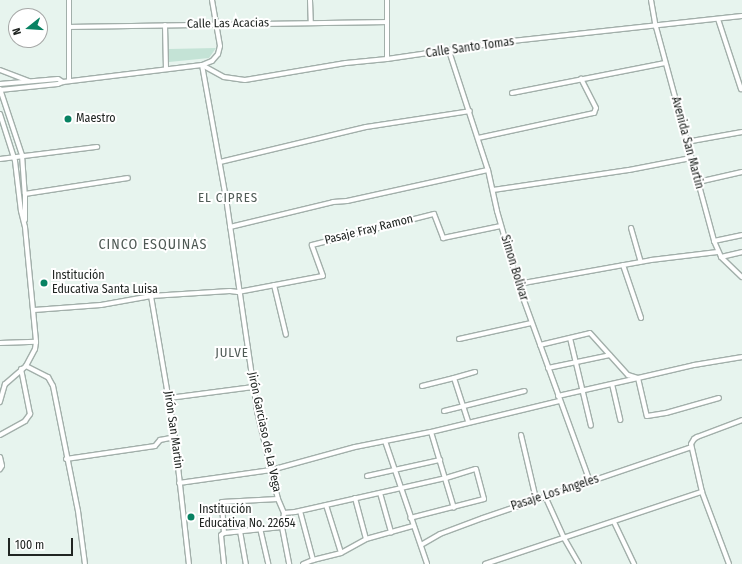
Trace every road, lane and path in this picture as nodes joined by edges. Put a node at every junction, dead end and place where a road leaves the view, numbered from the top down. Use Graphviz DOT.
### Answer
graph roads {
  1 [pos="69,0"];
  2 [pos="212,0"];
  3 [pos="310,0"];
  4 [pos="387,0"];
  5 [pos="651,0"];
  6 [pos="742,16"];
  7 [pos="718,19"];
  8 [pos="387,22"];
  9 [pos="311,23"];
  10 [pos="216,24"];
  11 [pos="165,25"];
  12 [pos="69,27"];
  13 [pos="656,27"];
  14 [pos="449,51"];
  15 [pos="387,59"];
  16 [pos="665,63"];
  17 [pos="202,65"];
  18 [pos="166,69"];
  19 [pos="0,70"];
  20 [pos="581,79"];
  21 [pos="31,81"];
  22 [pos="69,81"];
  23 [pos="63,82"];
  24 [pos="0,84"];
  25 [pos="0,89"];
  26 [pos="741,89"];
  27 [pos="512,93"];
  28 [pos="470,111"];
  29 [pos="0,114"];
  30 [pos="742,132"];
  31 [pos="478,138"];
  32 [pos="686,142"];
  33 [pos="97,147"];
  34 [pos="22,155"];
  35 [pos="14,158"];
  36 [pos="691,158"];
  37 [pos="0,159"];
  38 [pos="220,162"];
  39 [pos="488,170"];
  40 [pos="742,172"];
  41 [pos="128,178"];
  42 [pos="698,182"];
  43 [pos="493,190"];
  44 [pos="25,194"];
  45 [pos="25,225"];
  46 [pos="501,226"];
  47 [pos="230,227"];
  48 [pos="631,228"];
  49 [pos="742,235"];
  50 [pos="714,241"];
  51 [pos="742,252"];
  52 [pos="720,254"];
  53 [pos="641,262"];
  54 [pos="623,265"];
  55 [pos="742,277"];
  56 [pos="518,284"];
  57 [pos="274,285"];
  58 [pos="238,292"];
  59 [pos="151,296"];
  60 [pos="34,310"];
  61 [pos="642,318"];
  62 [pos="531,323"];
  63 [pos="286,335"];
  64 [pos="570,338"];
  65 [pos="459,339"];
  66 [pos="36,342"];
  67 [pos="0,343"];
  68 [pos="540,345"];
  69 [pos="610,355"];
  70 [pos="742,358"];
  71 [pos="576,362"];
  72 [pos="742,363"];
  73 [pos="26,366"];
  74 [pos="548,368"];
  75 [pos="21,369"];
  76 [pos="475,372"];
  77 [pos="454,378"];
  78 [pos="638,378"];
  79 [pos="612,384"];
  80 [pos="422,386"];
  81 [pos="254,387"];
  82 [pos="525,391"];
  83 [pos="584,391"];
  84 [pos="169,398"];
  85 [pos="719,398"];
  86 [pos="559,399"];
  87 [pos="0,402"];
  88 [pos="463,406"];
  89 [pos="444,411"];
  90 [pos="620,420"];
  91 [pos="742,420"];
  92 [pos="468,422"];
  93 [pos="591,426"];
  94 [pos="431,432"];
  95 [pos="0,435"];
  96 [pos="520,435"];
  97 [pos="175,437"];
  98 [pos="385,441"];
  99 [pos="691,448"];
  100 [pos="0,457"];
  101 [pos="66,459"];
  102 [pos="440,460"];
  103 [pos="0,469"];
  104 [pos="271,470"];
  105 [pos="396,470"];
  106 [pos="367,476"];
  107 [pos="446,478"];
  108 [pos="590,482"];
  109 [pos="179,483"];
  110 [pos="400,488"];
  111 [pos="702,492"];
  112 [pos="380,493"];
  113 [pos="545,496"];
  114 [pos="354,498"];
  115 [pos="536,499"];
  116 [pos="278,500"];
  117 [pos="326,505"];
  118 [pos="454,508"];
  119 [pos="300,511"];
  120 [pos="284,513"];
  121 [pos="410,518"];
  122 [pos="614,522"];
  123 [pos="413,526"];
  124 [pos="282,527"];
  125 [pos="260,528"];
  126 [pos="240,531"];
  127 [pos="390,532"];
  128 [pos="224,534"];
  129 [pos="564,538"];
  130 [pos="366,539"];
  131 [pos="421,545"];
  132 [pos="341,553"];
  133 [pos="501,559"];
  134 [pos="313,560"];
  135 [pos="85,564"];
  136 [pos="189,564"];
  137 [pos="224,564"];
  138 [pos="246,564"];
  139 [pos="268,564"];
  140 [pos="289,564"];
  141 [pos="303,564"];
  142 [pos="427,564"];
  143 [pos="485,564"];
  144 [pos="504,564"];
  145 [pos="579,564"];
  146 [pos="634,564"];
  147 [pos="729,564"];
  1 -- 12 [label="street"];
  2 -- 10 [label="street"];
  3 -- 9 [label="street"];
  4 -- 8 [label="street"];
  5 -- 13 [label="street, Avenida San Martin"];
  6 -- 7 [label="street, Calle Santo Tomas"];
  7 -- 13 [label="street, Calle Santo Tomas"];
  7 -- 26 [label="street"];
  8 -- 9 [label="street, Calle Las Acacias"];
  8 -- 15 [label="street"];
  9 -- 10 [label="street, Calle Las Acacias"];
  10 -- 11 [label="street, Calle Las Acacias"];
  10 -- 17 [label="street"];
  11 -- 12 [label="street, Calle Las Acacias"];
  11 -- 18 [label="street"];
  12 -- 22 [label="street"];
  13 -- 14 [label="street, Calle Santo Tomas"];
  13 -- 16 [label="street, Avenida San Martin"];
  14 -- 15 [label="street, Calle Santo Tomas"];
  14 -- 28 [label="street, Simon Bolivar"];
  15 -- 17 [label="street, Calle Santo Tomas"];
  16 -- 20 [label="street"];
  16 -- 32 [label="street, Avenida San Martin"];
  17 -- 18 [label="street"];
  17 -- 38 [label="street, Jirón Garciaso de La Vega"];
  18 -- 22 [label="street"];
  19 -- 21 [label="street"];
  20 -- 27 [label="street"];
  20 -- 31 [label="street"];
  21 -- 23 [label="street"];
  21 -- 24 [label="street"];
  22 -- 23 [label="street"];
  23 -- 25 [label="street"];
  25 -- 34 [label="street"];
  28 -- 31 [label="street, Simon Bolivar"];
  28 -- 38 [label="street"];
  29 -- 35 [label="street"];
  30 -- 32 [label="street"];
  31 -- 39 [label="street, Simon Bolivar"];
  32 -- 36 [label="street, Avenida San Martin"];
  33 -- 34 [label="street"];
  34 -- 35 [label="street"];
  34 -- 44 [label="street"];
  35 -- 37 [label="street"];
  35 -- 45 [label="street"];
  36 -- 42 [label="street, Avenida San Martin"];
  36 -- 43 [label="street"];
  38 -- 47 [label="street, Jirón Garciaso de La Vega"];
  39 -- 43 [label="street, Simon Bolivar"];
  39 -- 47 [label="street"];
  40 -- 42 [label="street"];
  41 -- 44 [label="street"];
  42 -- 50 [label="street, Avenida San Martin"];
  43 -- 46 [label="street, Simon Bolivar"];
  44 -- 45 [label="street"];
  45 -- 60 [label="street"];
  46 -- 56 [label="street, Simon Bolivar"];
  46 -- 57 [label="street, Pasaje Fray Ramon"];
  47 -- 58 [label="street, Jirón Garciaso de La Vega"];
  48 -- 53 [label="street"];
  49 -- 50 [label="street"];
  50 -- 52 [label="street, Avenida San Martin"];
  51 -- 52 [label="street"];
  52 -- 53 [label="street"];
  52 -- 55 [label="street, Avenida San Martin"];
  53 -- 54 [label="street"];
  54 -- 56 [label="street"];
  54 -- 61 [label="street"];
  56 -- 62 [label="street, Simon Bolivar"];
  57 -- 58 [label="street, Pasaje Fray Ramon"];
  57 -- 63 [label="street"];
  58 -- 59 [label="street, Pasaje Fray Ramon"];
  58 -- 81 [label="street, Jirón Garciaso de La Vega"];
  59 -- 60 [label="street, Pasaje Fray Ramon"];
  59 -- 84 [label="street, Jirón San Martin"];
  60 -- 66 [label="street"];
  62 -- 65 [label="street"];
  62 -- 68 [label="street, Simon Bolivar"];
  64 -- 68 [label="street"];
  64 -- 69 [label="street"];
  64 -- 71 [label="street"];
  66 -- 67 [label="street"];
  66 -- 73 [label="street"];
  68 -- 74 [label="street, Simon Bolivar"];
  69 -- 71 [label="street"];
  69 -- 78 [label="street"];
  70 -- 72 [label="street"];
  70 -- 78 [label="street"];
  71 -- 74 [label="street"];
  71 -- 83 [label="street"];
  73 -- 75 [label="street"];
  73 -- 101 [label="street"];
  74 -- 86 [label="street, Simon Bolivar"];
  75 -- 87 [label="street"];
  75 -- 95 [label="street"];
  76 -- 77 [label="street"];
  77 -- 80 [label="street"];
  77 -- 88 [label="street"];
  78 -- 79 [label="street"];
  78 -- 85 [label="street"];
  79 -- 83 [label="street"];
  79 -- 90 [label="street"];
  81 -- 84 [label="street"];
  81 -- 104 [label="street, Jirón Garciaso de La Vega"];
  82 -- 88 [label="street"];
  83 -- 86 [label="street"];
  83 -- 93 [label="street"];
  84 -- 97 [label="street, Jirón San Martin"];
  86 -- 92 [label="street"];
  86 -- 108 [label="street, Simon Bolivar"];
  88 -- 89 [label="street"];
  88 -- 92 [label="street"];
  91 -- 99 [label="street"];
  92 -- 94 [label="street"];
  94 -- 98 [label="street"];
  94 -- 102 [label="street"];
  96 -- 115 [label="street"];
  97 -- 101 [label="street"];
  97 -- 109 [label="street, Jirón San Martin"];
  98 -- 104 [label="street"];
  98 -- 105 [label="street"];
  99 -- 108 [label="street, Pasaje Los Angeles"];
  99 -- 111 [label="street"];
  100 -- 103 [label="street"];
  101 -- 135 [label="street"];
  102 -- 105 [label="street"];
  102 -- 107 [label="street"];
  104 -- 109 [label="street"];
  104 -- 116 [label="street, Jirón Garciaso de La Vega"];
  105 -- 106 [label="street"];
  105 -- 110 [label="street"];
  107 -- 110 [label="street"];
  107 -- 118 [label="street"];
  107 -- 118 [label="street"];
  108 -- 113 [label="street, Pasaje Los Angeles"];
  109 -- 136 [label="street, Jirón San Martin"];
  110 -- 112 [label="street"];
  110 -- 121 [label="street"];
  111 -- 122 [label="street"];
  111 -- 147 [label="street"];
  112 -- 114 [label="street"];
  112 -- 127 [label="street"];
  113 -- 115 [label="street, Pasaje Los Angeles"];
  113 -- 129 [label="street"];
  114 -- 117 [label="street"];
  114 -- 130 [label="street"];
  115 -- 131 [label="street, Pasaje Los Angeles"];
  116 -- 120 [label="street, Jirón Garciaso de La Vega"];
  116 -- 128 [label="street"];
  117 -- 119 [label="street"];
  117 -- 132 [label="street"];
  118 -- 121 [label="street"];
  119 -- 120 [label="street"];
  119 -- 134 [label="street"];
  120 -- 124 [label="street"];
  121 -- 123 [label="street"];
  122 -- 129 [label="street"];
  122 -- 146 [label="street"];
  123 -- 127 [label="street"];
  123 -- 131 [label="street"];
  124 -- 125 [label="street"];
  124 -- 140 [label="street"];
  125 -- 126 [label="street"];
  125 -- 139 [label="street"];
  126 -- 128 [label="street"];
  126 -- 138 [label="street"];
  127 -- 130 [label="street"];
  128 -- 137 [label="street"];
  129 -- 133 [label="street"];
  129 -- 145 [label="street"];
  130 -- 132 [label="street"];
  131 -- 142 [label="street"];
  132 -- 134 [label="street"];
  133 -- 143 [label="street"];
  133 -- 144 [label="street"];
  134 -- 141 [label="street"];
}
